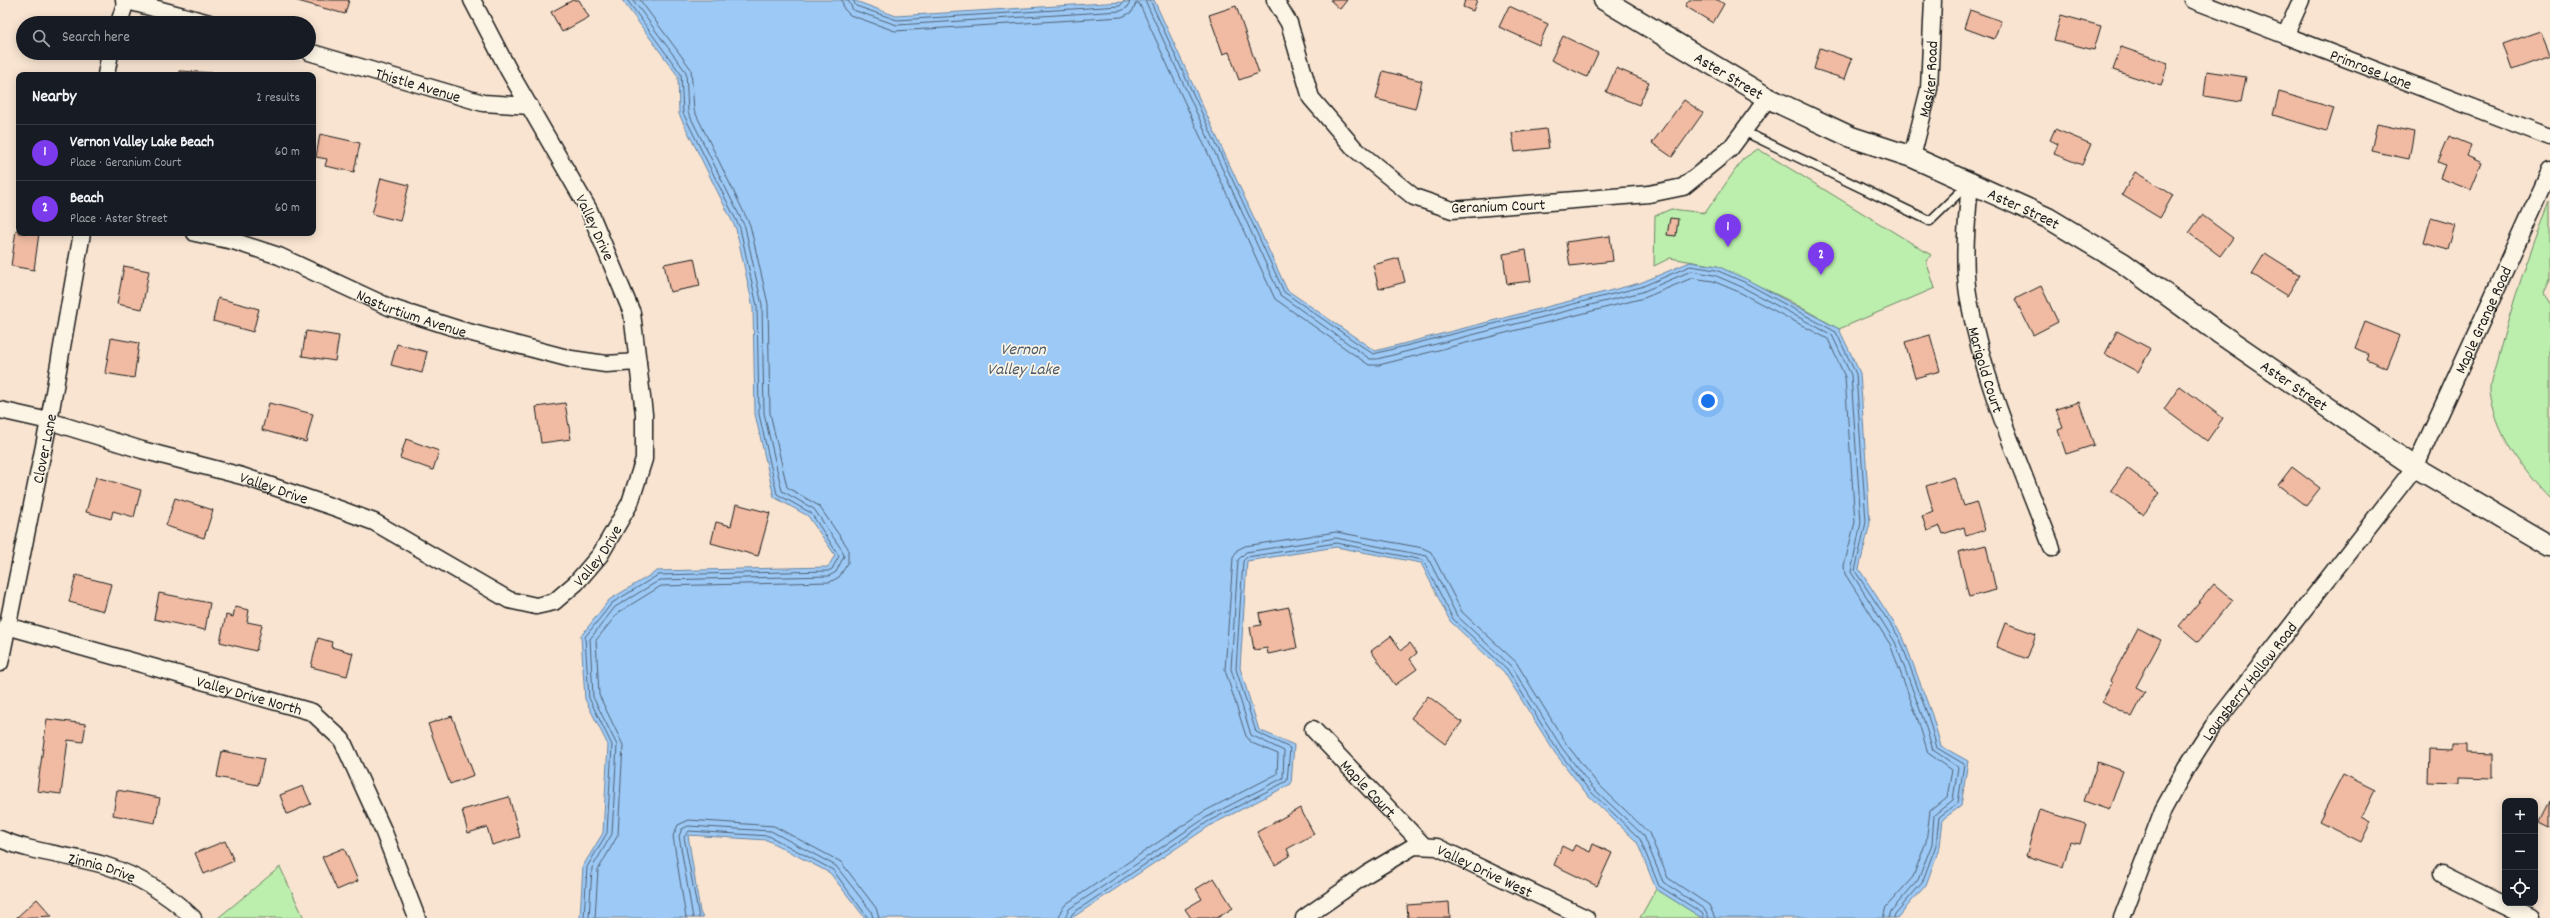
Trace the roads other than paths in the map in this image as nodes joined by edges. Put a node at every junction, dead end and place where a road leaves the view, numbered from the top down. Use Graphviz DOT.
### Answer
graph roads {
  1 [pos="125,0"];
  2 [pos="472,0"];
  3 [pos="1275,0"];
  4 [pos="1604,0"];
  5 [pos="1933,0"];
  6 [pos="2193,0"];
  7 [pos="2301,0"];
  8 [pos="121,16"];
  9 [pos="183,16"];
  10 [pos="2286,34"];
  11 [pos="316,54"];
  12 [pos="109,60"];
  13 [pos="107,72"];
  14 [pos="1768,98"];
  15 [pos="530,106"];
  16 [pos="1743,131"];
  17 [pos="2550,137"];
  18 [pos="1912,157"];
  19 [pos="2550,171"];
  20 [pos="1970,182"];
  21 [pos="81,236"];
  22 [pos="209,236"];
  23 [pos="638,362"];
  24 [pos="0,410"];
  25 [pos="49,421"];
  26 [pos="2415,467"];
  27 [pos="2550,546"];
  28 [pos="2052,548"];
  29 [pos="7,626"];
  30 [pos="0,663"];
  31 [pos="1313,729"];
  32 [pos="0,839"];
  33 [pos="1424,846"];
  34 [pos="2442,874"];
  35 [pos="193,918"];
  36 [pos="417,918"];
  37 [pos="1304,918"];
  38 [pos="1586,918"];
  39 [pos="2122,918"];
  40 [pos="2530,918"];
  1 -- 8 [label="street"];
  1 -- 9 [label="street"];
  2 -- 15 [label="street, Valley Drive"];
  3 -- 16 [label="street, Geranium Court"];
  4 -- 14 [label="street, Aster Street"];
  5 -- 18 [label="street, Masker Road"];
  6 -- 10 [label="street, Primrose Lane"];
  7 -- 10 [label="street"];
  10 -- 17 [label="street, Primrose Lane"];
  11 -- 15 [label="street, Thistle Avenue"];
  12 -- 13 [label="street"];
  14 -- 16 [label="street, Geranium Court"];
  14 -- 18 [label="street, Aster Street"];
  15 -- 23 [label="street, Valley Drive"];
  16 -- 20 [label="lane"];
  18 -- 20 [label="street, Aster Street"];
  19 -- 26 [label="street, Maple Grange Road"];
  20 -- 26 [label="street, Aster Street"];
  20 -- 28 [label="street, Marigold Court"];
  21 -- 25 [label="street, Clover Lane"];
  22 -- 23 [label="street, Nasturtium Avenue"];
  23 -- 25 [label="street, Valley Drive"];
  24 -- 25 [label="street, Valley Drive"];
  25 -- 29 [label="street, Clover Lane"];
  26 -- 27 [label="street, Aster Street"];
  26 -- 39 [label="street, Lounsberry Hollow Road"];
  29 -- 30 [label="street, Clover Lane"];
  29 -- 36 [label="street, Valley Drive North"];
  31 -- 33 [label="street, Maple Court"];
  32 -- 35 [label="street, Zinnia Drive"];
  33 -- 37 [label="street, Valley Drive West"];
  33 -- 38 [label="street, Valley Drive West"];
  34 -- 40 [label="street"];
}
